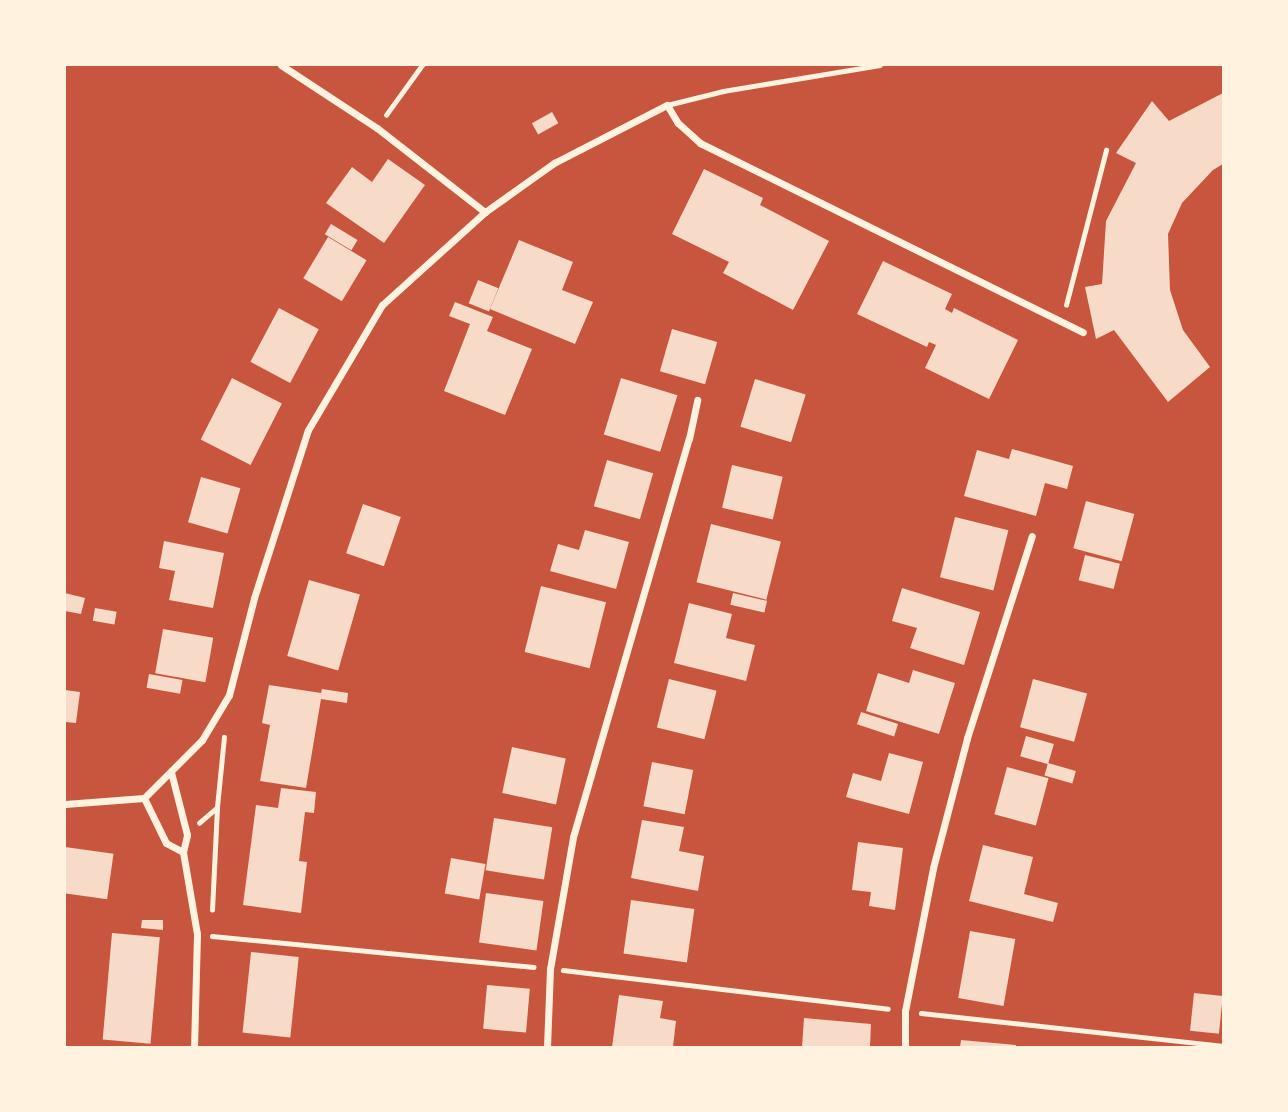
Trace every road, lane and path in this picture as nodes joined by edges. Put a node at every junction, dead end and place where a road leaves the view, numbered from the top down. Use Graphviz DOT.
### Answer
graph roads {
  1 [pos="281,65"];
  2 [pos="422,65"];
  3 [pos="880,65"];
  4 [pos="667,105"];
  5 [pos="377,128"];
  6 [pos="1106,150"];
  7 [pos="485,212"];
  8 [pos="1062,323"];
  9 [pos="1083,332"];
  10 [pos="697,400"];
  11 [pos="1032,536"];
  12 [pos="225,732"];
  13 [pos="171,772"];
  14 [pos="144,797"];
  15 [pos="65,804"];
  16 [pos="183,852"];
  17 [pos="550,969"];
  18 [pos="905,1011"];
  19 [pos="1223,1046"];
  20 [pos="194,1047"];
  21 [pos="547,1047"];
  22 [pos="905,1047"];
  1 -- 5 [label="street"];
  2 -- 5 [label="path"];
  3 -- 4 [label="lane"];
  4 -- 7 [label="street"];
  4 -- 8 [label="street"];
  5 -- 7 [label="street"];
  6 -- 8 [label="path"];
  7 -- 13 [label="street"];
  8 -- 9 [label="street"];
  10 -- 17 [label="street"];
  11 -- 18 [label="street"];
  12 -- 17 [label="path"];
  13 -- 14 [label="street"];
  13 -- 16 [label="street"];
  14 -- 15 [label="street"];
  14 -- 16 [label="street"];
  16 -- 20 [label="street"];
  17 -- 18 [label="path"];
  17 -- 21 [label="street"];
  18 -- 19 [label="path"];
  18 -- 22 [label="street"];
}
